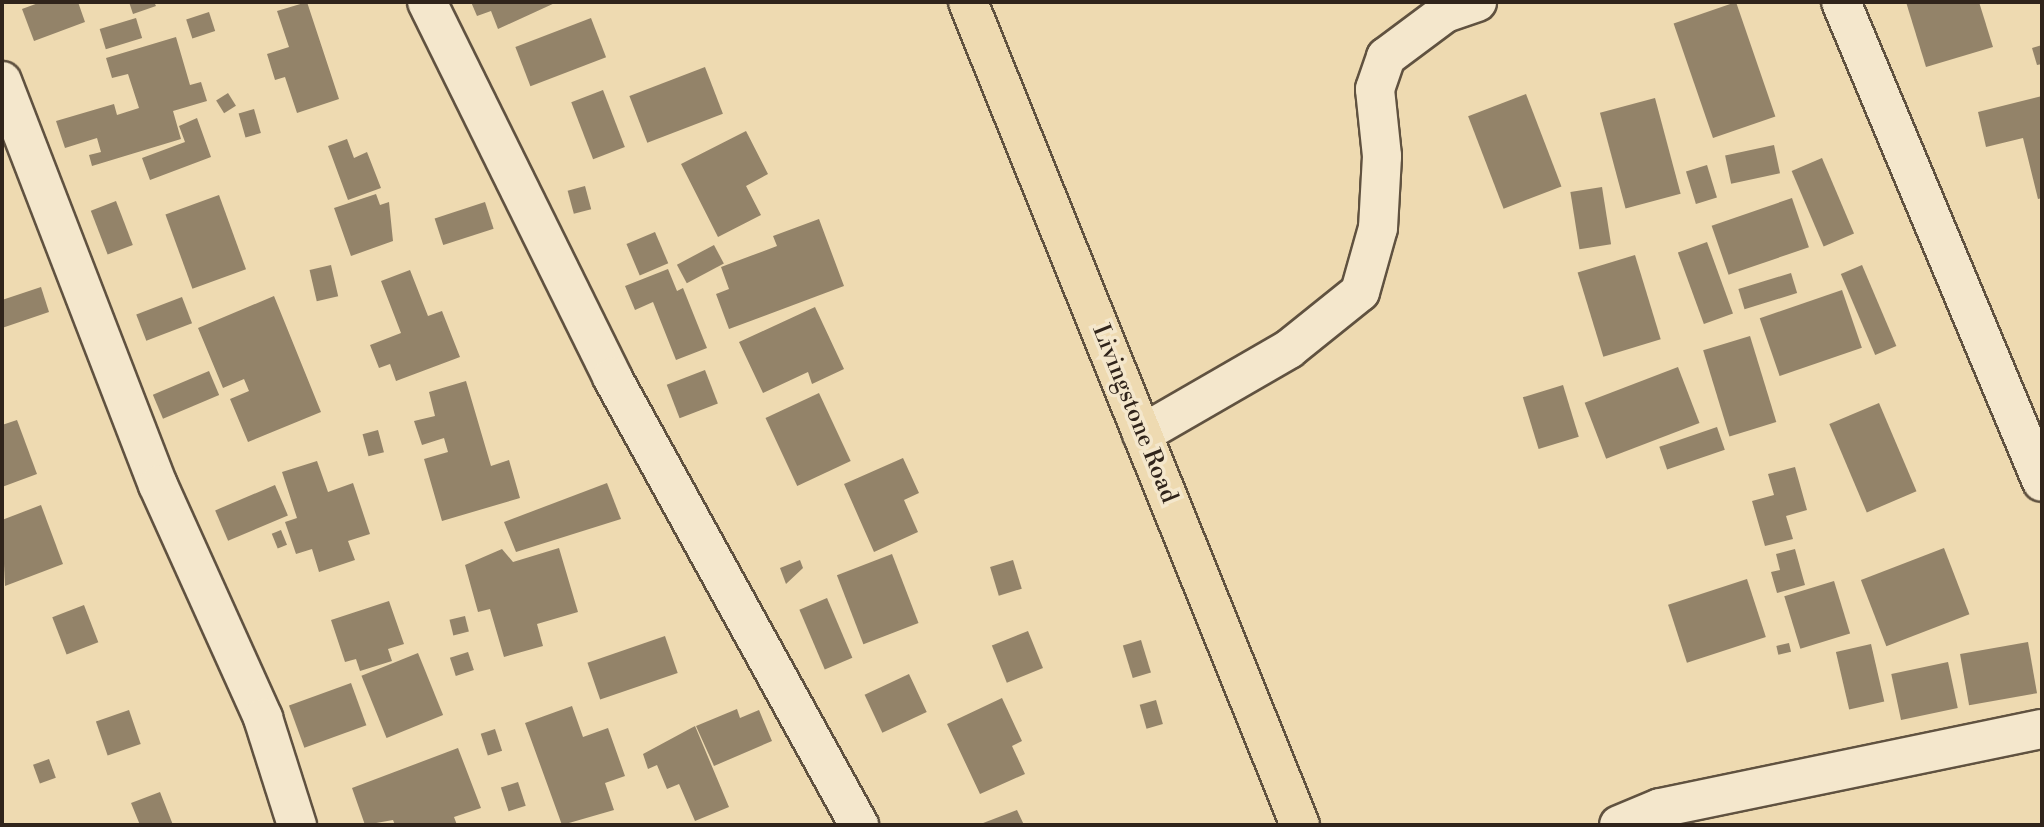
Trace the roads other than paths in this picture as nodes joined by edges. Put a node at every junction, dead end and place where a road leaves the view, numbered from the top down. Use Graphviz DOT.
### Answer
graph roads {
  1 [pos="427,2"];
  2 [pos="968,2"];
  3 [pos="1477,2"];
  4 [pos="1841,2"];
  5 [pos="2,81"];
  6 [pos="1142,434"];
  7 [pos="2042,482"];
  8 [pos="2042,729"];
  9 [pos="297,825"];
  10 [pos="859,825"];
  11 [pos="1300,825"];
  12 [pos="1619,825"];
  1 -- 10 [label="street"];
  2 -- 6 [label="highway, Livingstone Road"];
  3 -- 6 [label="street"];
  4 -- 7 [label="street"];
  5 -- 9 [label="street"];
  6 -- 11 [label="highway, Livingstone Road"];
  8 -- 12 [label="street"];
}
